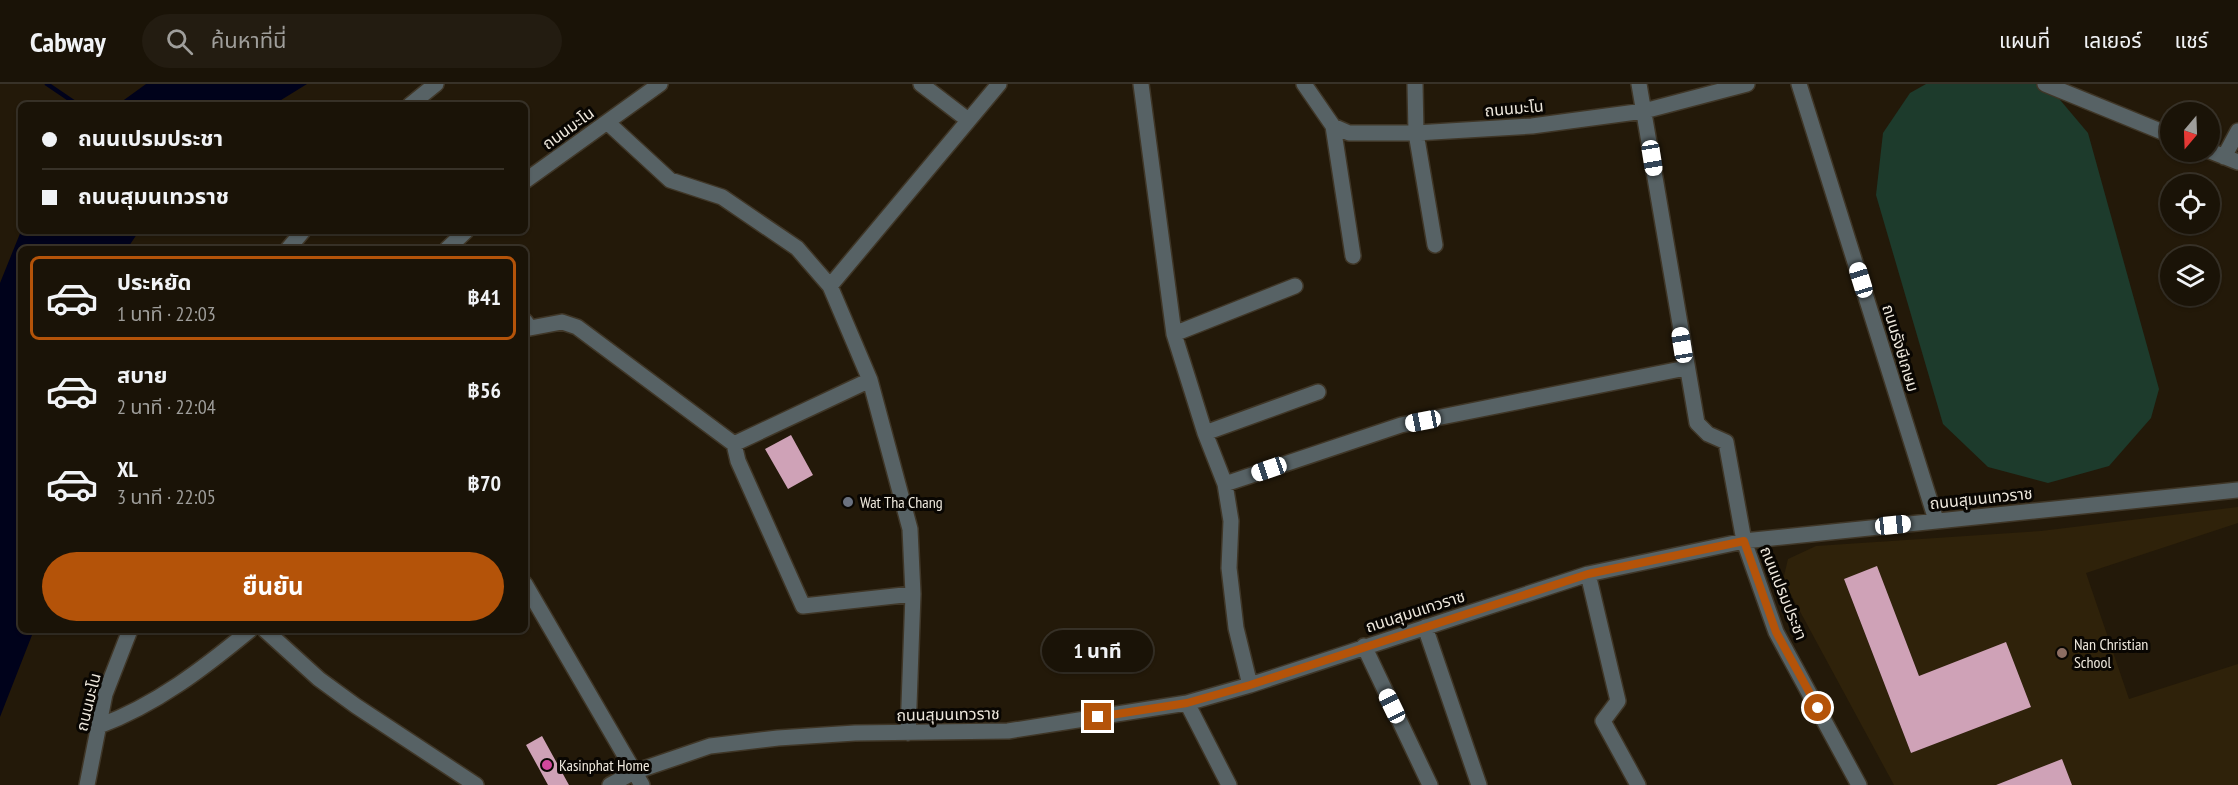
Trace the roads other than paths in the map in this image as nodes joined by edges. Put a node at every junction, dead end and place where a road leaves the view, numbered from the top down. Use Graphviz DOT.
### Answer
graph roads {
  1 [pos="436,84"];
  2 [pos="660,84"];
  3 [pos="921,84"];
  4 [pos="999,84"];
  5 [pos="1141,84"];
  6 [pos="1304,84"];
  7 [pos="1415,84"];
  8 [pos="1639,84"];
  9 [pos="1747,84"];
  10 [pos="1799,84"];
  11 [pos="2045,84"];
  12 [pos="414,102"];
  13 [pos="1644,111"];
  14 [pos="968,120"];
  15 [pos="607,122"];
  16 [pos="1333,126"];
  17 [pos="2160,131"];
  18 [pos="2238,132"];
  19 [pos="1416,133"];
  20 [pos="2224,157"];
  21 [pos="528,179"];
  22 [pos="300,234"];
  23 [pos="1435,245"];
  24 [pos="290,246"];
  25 [pos="1353,256"];
  26 [pos="830,286"];
  27 [pos="1295,286"];
  28 [pos="528,324"];
  29 [pos="1174,334"];
  30 [pos="1686,368"];
  31 [pos="870,381"];
  32 [pos="1318,392"];
  33 [pos="1205,433"];
  34 [pos="734,444"];
  35 [pos="1225,484"];
  36 [pos="2238,490"];
  37 [pos="1936,520"];
  38 [pos="1744,541"];
  39 [pos="1588,574"];
  40 [pos="528,589"];
  41 [pos="913,594"];
  42 [pos="1425,627"];
  43 [pos="129,633"];
  44 [pos="246,633"];
  45 [pos="268,633"];
  46 [pos="1364,646"];
  47 [pos="1250,685"];
  48 [pos="1187,703"];
  49 [pos="99,726"];
  50 [pos="908,733"];
  51 [pos="638,779"];
  52 [pos="87,785"];
  53 [pos="476,785"];
  54 [pos="610,785"];
  55 [pos="1228,785"];
  56 [pos="1430,785"];
  57 [pos="1479,785"];
  58 [pos="1638,785"];
  59 [pos="1859,785"];
  1 -- 12 [label="street"];
  2 -- 15 [label="street, ถนนมะโน"];
  3 -- 14 [label="street"];
  4 -- 14 [label="street"];
  5 -- 29 [label="street"];
  6 -- 16 [label="street"];
  7 -- 19 [label="street"];
  8 -- 13 [label="street, ถนนเปรมประชา"];
  9 -- 13 [label="street, ถนนมะโน"];
  10 -- 37 [label="street, ถนนรังษีเกษม"];
  11 -- 17 [label="street"];
  13 -- 19 [label="street, ถนนมะโน"];
  13 -- 30 [label="street, ถนนเปรมประชา"];
  14 -- 26 [label="street"];
  15 -- 21 [label="street, ถนนมะโน"];
  15 -- 26 [label="street"];
  16 -- 19 [label="street, ถนนมะโน"];
  16 -- 25 [label="street"];
  18 -- 20 [label="street"];
  19 -- 23 [label="street"];
  22 -- 24 [label="street"];
  26 -- 31 [label="street"];
  27 -- 29 [label="street"];
  28 -- 34 [label="street"];
  29 -- 33 [label="street"];
  30 -- 35 [label="street"];
  30 -- 38 [label="street, ถนนเปรมประชา"];
  31 -- 34 [label="street"];
  31 -- 41 [label="street"];
  32 -- 33 [label="street"];
  33 -- 35 [label="street"];
  34 -- 41 [label="street"];
  35 -- 47 [label="street"];
  36 -- 37 [label="street, ถนนสุมนเทวราช"];
  37 -- 38 [label="street, ถนนสุมนเทวราช"];
  38 -- 39 [label="street, ถนนสุมนเทวราช"];
  38 -- 59 [label="street, ถนนเปรมประชา"];
  39 -- 42 [label="street, ถนนสุมนเทวราช"];
  39 -- 58 [label="street"];
  40 -- 51 [label="street"];
  41 -- 50 [label="street"];
  42 -- 46 [label="street, ถนนสุมนเทวราช"];
  42 -- 57 [label="street"];
  43 -- 49 [label="street, ถนนมะโน"];
  44 -- 49 [label="street"];
  45 -- 53 [label="street"];
  46 -- 47 [label="street, ถนนสุมนเทวราช"];
  46 -- 56 [label="street"];
  47 -- 48 [label="street, ถนนสุมนเทวราช"];
  48 -- 50 [label="street, ถนนสุมนเทวราช"];
  48 -- 55 [label="street"];
  49 -- 52 [label="street, ถนนมะโน"];
  50 -- 51 [label="street, ถนนสุมนเทวราช"];
  51 -- 54 [label="street, ถนนสุมนเทวราช"];
}
